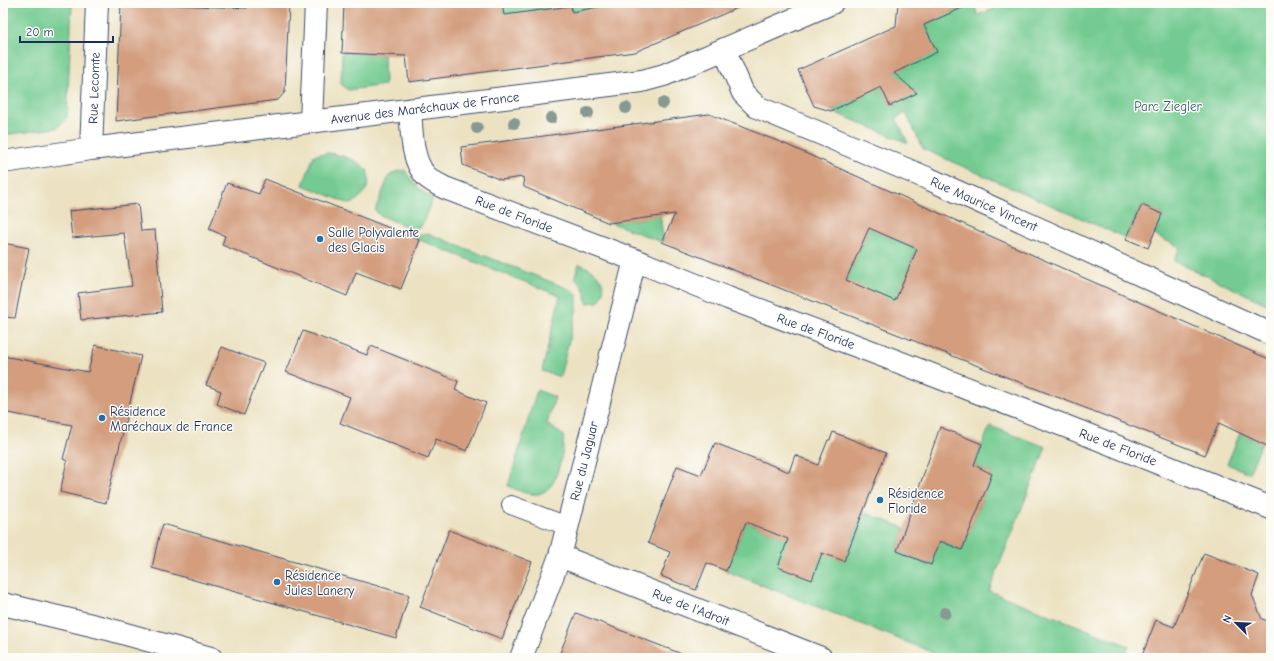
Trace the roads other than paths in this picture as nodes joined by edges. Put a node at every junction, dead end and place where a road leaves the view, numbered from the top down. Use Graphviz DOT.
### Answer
graph roads {
  1 [pos="97,3"];
  2 [pos="316,3"];
  3 [pos="832,3"];
  4 [pos="724,49"];
  5 [pos="410,110"];
  6 [pos="311,122"];
  7 [pos="91,149"];
  8 [pos="3,162"];
  9 [pos="635,260"];
  10 [pos="1271,334"];
  11 [pos="511,505"];
  12 [pos="1271,508"];
  13 [pos="567,526"];
  14 [pos="560,556"];
  15 [pos="3,604"];
  16 [pos="211,658"];
  17 [pos="521,658"];
  18 [pos="822,658"];
  1 -- 7 [label="street, Rue Lecomte"];
  2 -- 6 [label="street"];
  3 -- 4 [label="street, Avenue des Maréchaux de France"];
  4 -- 5 [label="street, Avenue des Maréchaux de France"];
  4 -- 10 [label="street, Rue Maurice Vincent"];
  5 -- 6 [label="street, Avenue des Maréchaux de France"];
  5 -- 9 [label="street, Rue de Floride"];
  6 -- 7 [label="street, Avenue des Maréchaux de France"];
  7 -- 8 [label="street, Avenue des Maréchaux de France"];
  9 -- 12 [label="street, Rue de Floride"];
  9 -- 13 [label="street, Rue du Jaguar"];
  11 -- 13 [label="lane"];
  13 -- 14 [label="street, Rue du Jaguar"];
  14 -- 17 [label="street, Rue du Jaguar"];
  14 -- 18 [label="street, Rue de l'Adroit"];
  15 -- 16 [label="street"];
}
